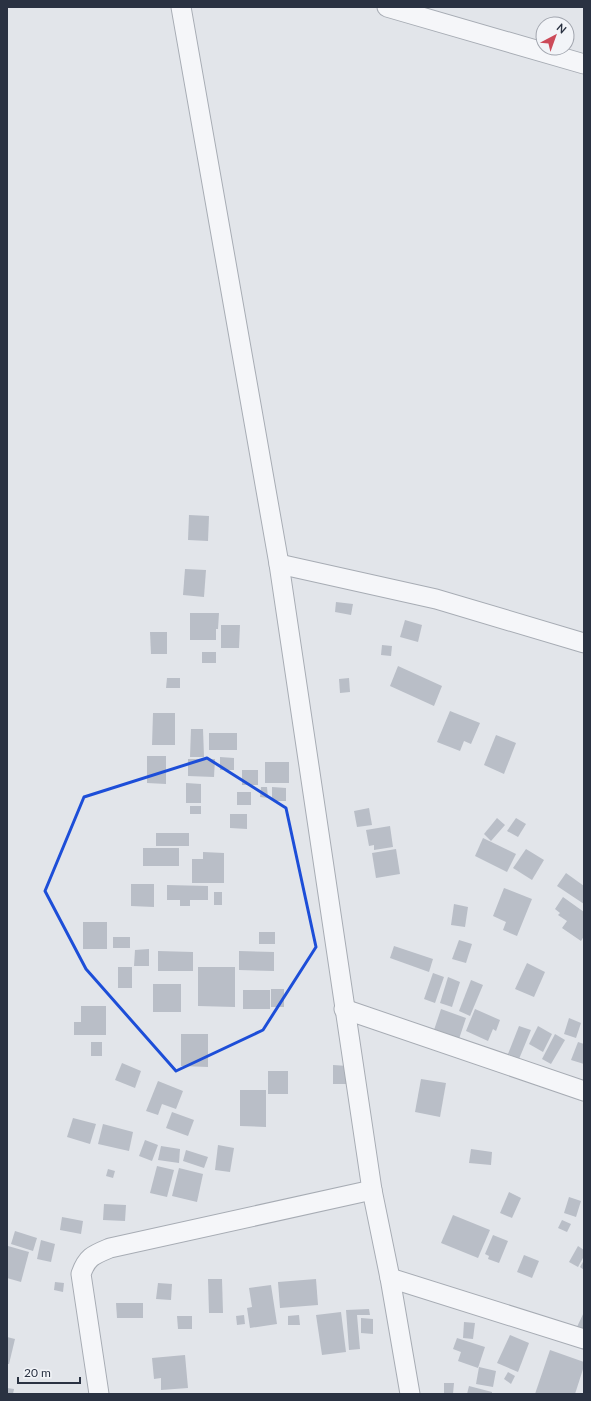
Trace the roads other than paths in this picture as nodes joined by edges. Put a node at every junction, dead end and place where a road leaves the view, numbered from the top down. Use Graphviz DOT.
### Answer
graph roads {
  1 [pos="181,7"];
  2 [pos="387,7"];
  3 [pos="584,64"];
  4 [pos="279,564"];
  5 [pos="584,643"];
  6 [pos="344,1009"];
  7 [pos="584,1091"];
  8 [pos="372,1190"];
  9 [pos="390,1278"];
  10 [pos="584,1339"];
  11 [pos="99,1394"];
  12 [pos="410,1394"];
  1 -- 4 [label="street"];
  2 -- 3 [label="street"];
  4 -- 5 [label="street"];
  4 -- 6 [label="street"];
  6 -- 7 [label="street"];
  6 -- 8 [label="street"];
  8 -- 9 [label="street"];
  8 -- 11 [label="street"];
  9 -- 10 [label="street"];
  9 -- 12 [label="street"];
}
